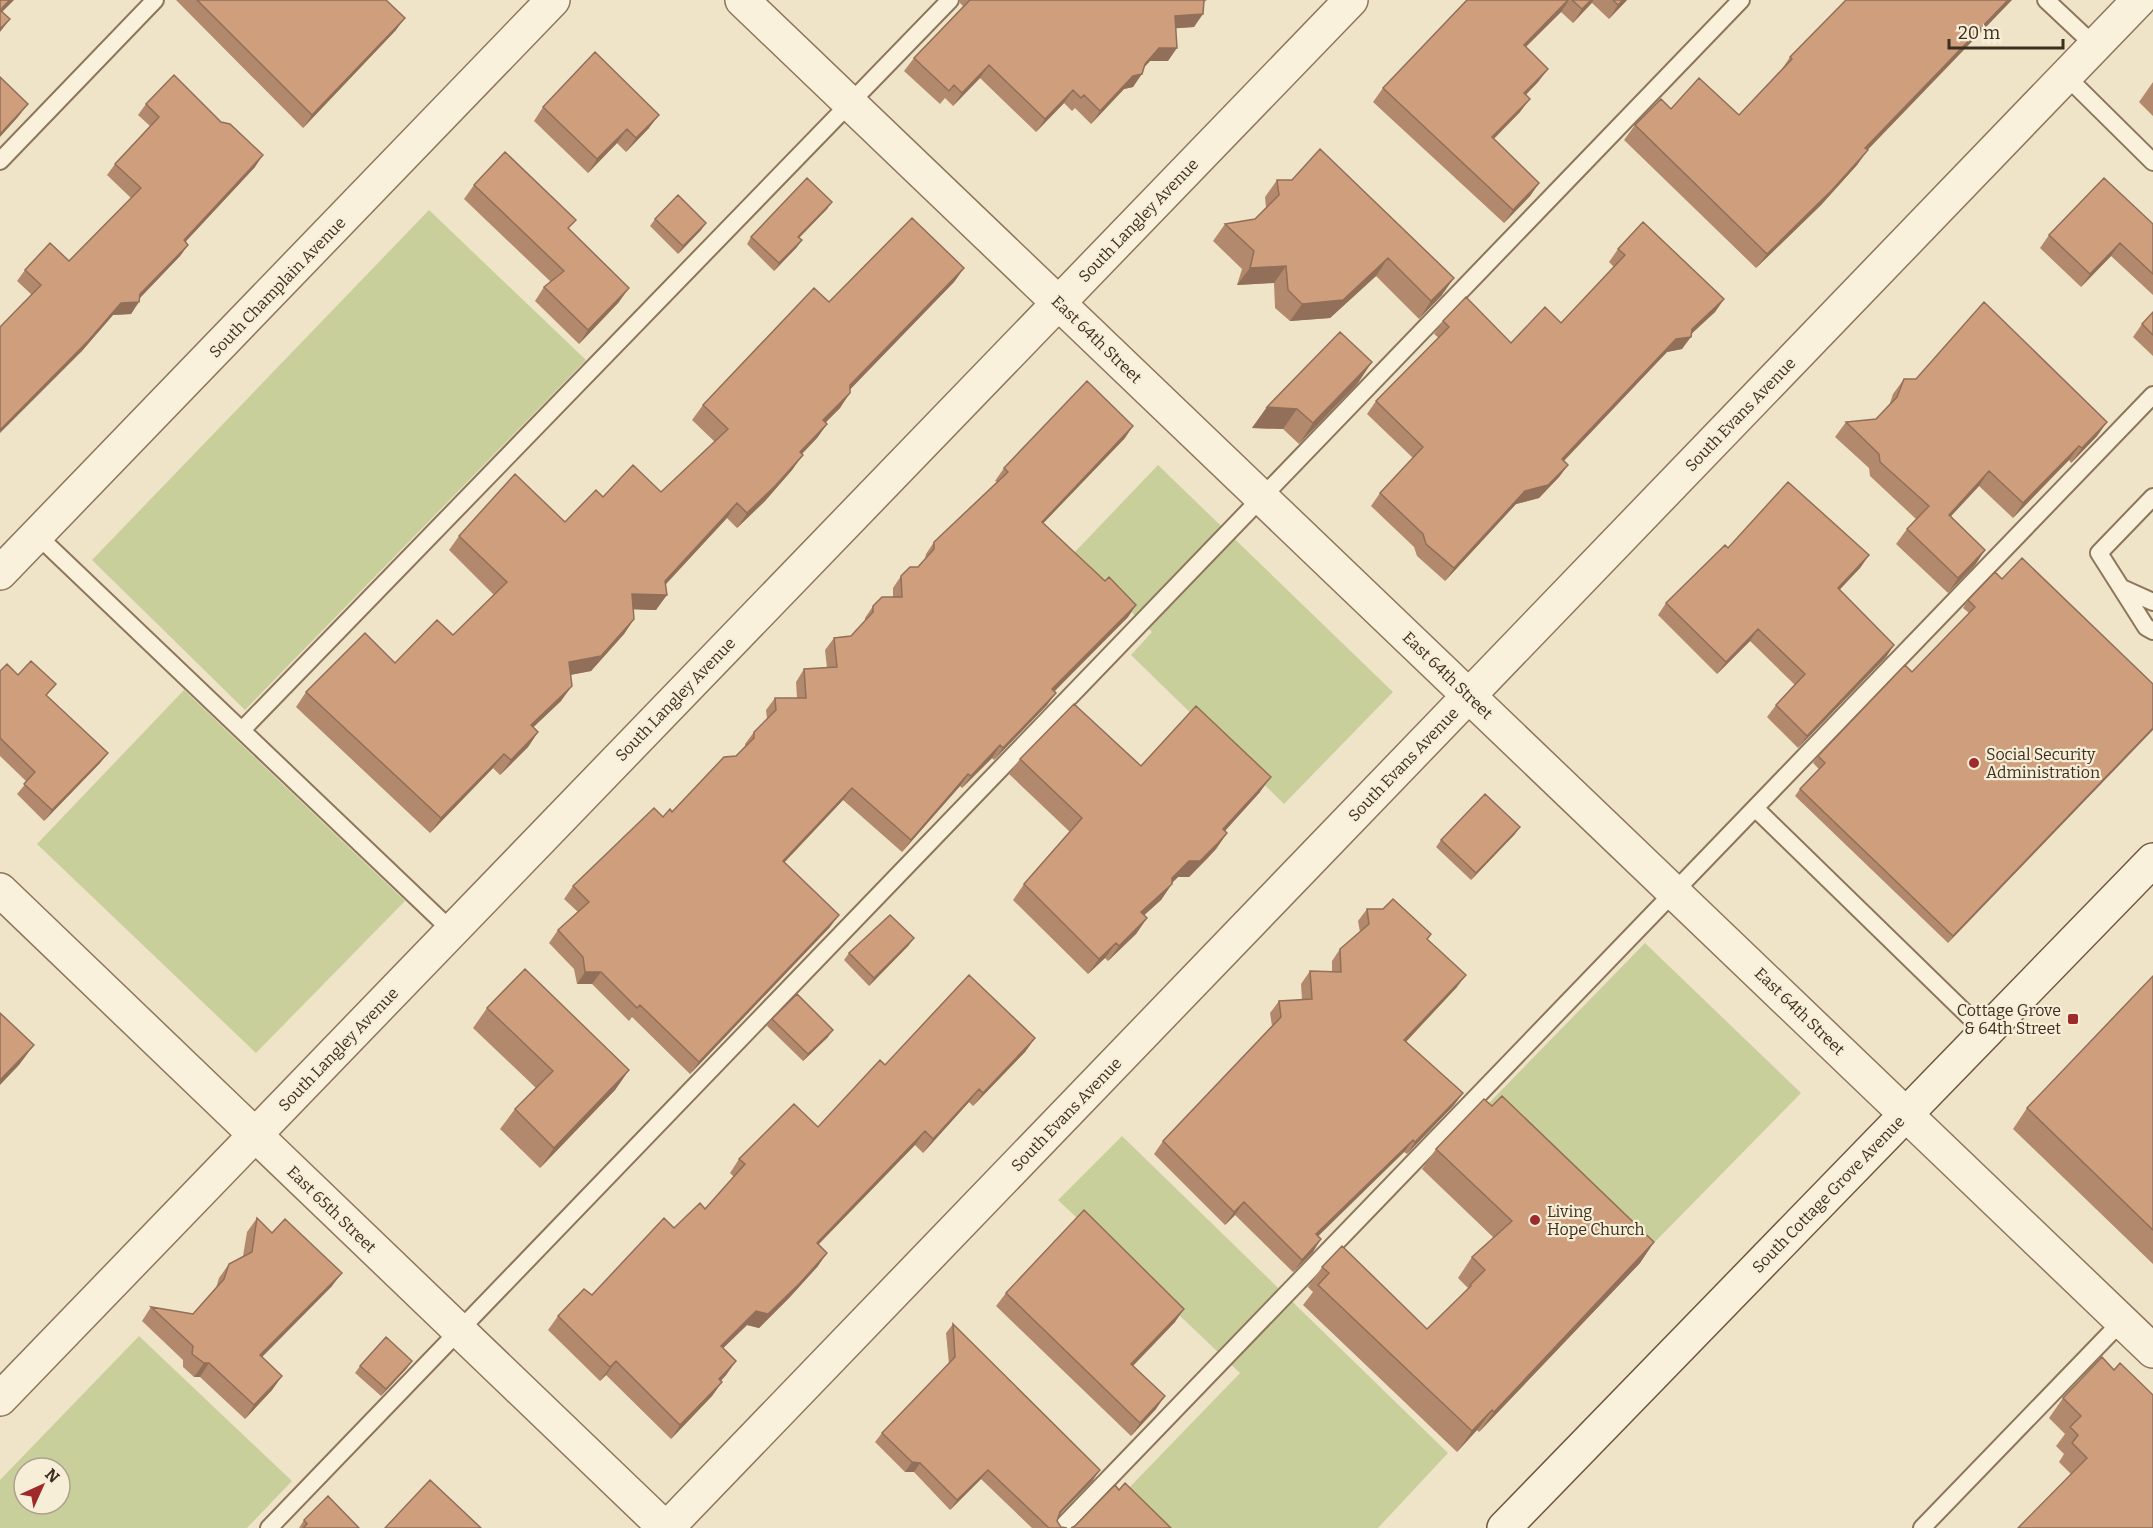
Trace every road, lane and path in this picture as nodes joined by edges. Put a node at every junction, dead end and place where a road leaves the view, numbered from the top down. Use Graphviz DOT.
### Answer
graph roads {
  1 [pos="155,0"];
  2 [pos="553,0"];
  3 [pos="742,0"];
  4 [pos="950,0"];
  5 [pos="1351,0"];
  6 [pos="1741,0"];
  7 [pos="2046,0"];
  8 [pos="2139,0"];
  9 [pos="2095,46"];
  10 [pos="2066,76"];
  11 [pos="850,103"];
  12 [pos="0,161"];
  13 [pos="2153,162"];
  14 [pos="1059,303"];
  15 [pos="2153,395"];
  16 [pos="1262,497"];
  17 [pos="2153,497"];
  18 [pos="37,535"];
  19 [pos="0,573"];
  20 [pos="2122,588"];
  21 [pos="2153,602"];
  22 [pos="2153,631"];
  23 [pos="1469,695"];
  24 [pos="242,730"];
  25 [pos="1755,808"];
  26 [pos="2153,860"];
  27 [pos="0,890"];
  28 [pos="1675,891"];
  29 [pos="452,931"];
  30 [pos="1985,1032"];
  31 [pos="1906,1113"];
  32 [pos="255,1135"];
  33 [pos="459,1331"];
  34 [pos="2142,1335"];
  35 [pos="0,1399"];
  36 [pos="269,1528"];
  37 [pos="666,1528"];
  38 [pos="1061,1528"];
  39 [pos="1504,1528"];
  40 [pos="1922,1528"];
  1 -- 12 [label="lane"];
  2 -- 18 [label="street, South Champlain Avenue"];
  3 -- 11 [label="street, East 64th Street"];
  4 -- 11 [label="lane"];
  5 -- 14 [label="street, South Langley Avenue"];
  6 -- 16 [label="lane"];
  7 -- 9 [label="lane"];
  8 -- 9 [label="street, South Evans Avenue"];
  9 -- 10 [label="street, South Evans Avenue"];
  10 -- 13 [label="lane"];
  10 -- 23 [label="street, South Evans Avenue"];
  11 -- 14 [label="street, East 64th Street"];
  11 -- 24 [label="lane"];
  14 -- 16 [label="street, East 64th Street"];
  14 -- 29 [label="street, South Langley Avenue"];
  15 -- 25 [label="lane"];
  16 -- 23 [label="street, East 64th Street"];
  16 -- 33 [label="lane"];
  17 -- 20 [label="lane"];
  18 -- 19 [label="street, South Champlain Avenue"];
  18 -- 24 [label="lane"];
  20 -- 21 [label="lane"];
  20 -- 22 [label="lane"];
  23 -- 28 [label="street, East 64th Street"];
  23 -- 37 [label="street, South Evans Avenue"];
  24 -- 29 [label="lane"];
  25 -- 28 [label="lane"];
  25 -- 30 [label="lane"];
  26 -- 30 [label="street, South Cottage Grove Avenue"];
  27 -- 32 [label="street, East 65th Street"];
  28 -- 31 [label="street, East 64th Street"];
  28 -- 38 [label="lane"];
  29 -- 32 [label="street, South Langley Avenue"];
  30 -- 31 [label="street, South Cottage Grove Avenue"];
  31 -- 34 [label="street, East 64th Street"];
  31 -- 39 [label="street, South Cottage Grove Avenue"];
  32 -- 33 [label="street, East 65th Street"];
  32 -- 35 [label="street, South Langley Avenue"];
  33 -- 36 [label="lane"];
  33 -- 37 [label="street, East 65th Street"];
  34 -- 40 [label="lane"];
}
